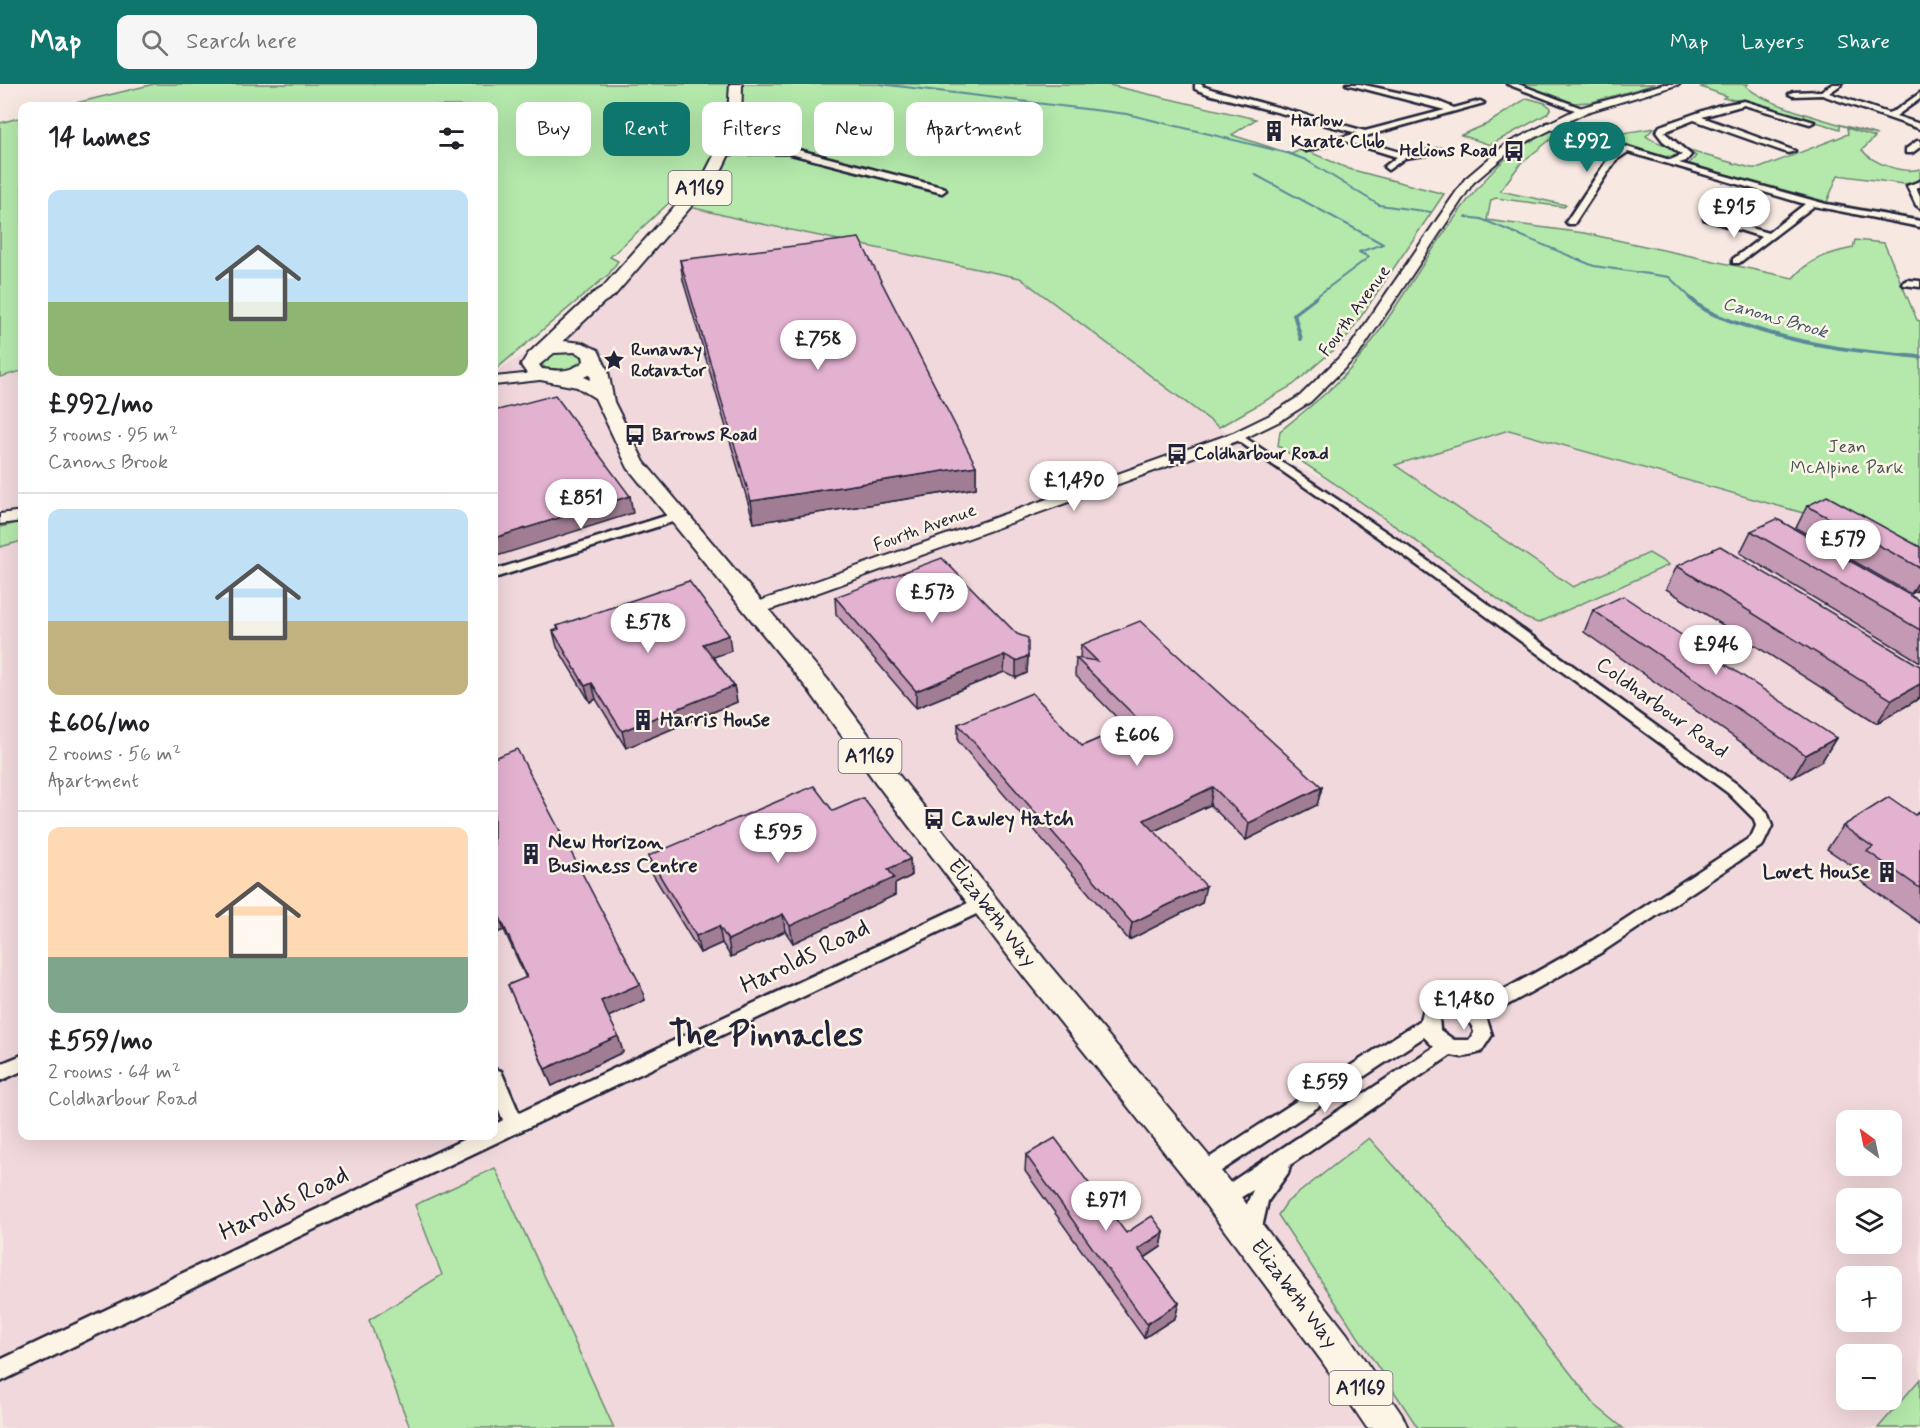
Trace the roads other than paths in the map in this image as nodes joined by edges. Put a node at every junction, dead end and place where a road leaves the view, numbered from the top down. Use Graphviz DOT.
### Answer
graph roads {
  1 [pos="736,84"];
  2 [pos="1199,84"];
  3 [pos="1350,84"];
  4 [pos="1511,84"];
  5 [pos="1675,84"];
  6 [pos="1838,84"];
  7 [pos="1823,93"];
  8 [pos="1793,94"];
  9 [pos="1920,95"];
  10 [pos="735,102"];
  11 [pos="1480,103"];
  12 [pos="1453,110"];
  13 [pos="1583,110"];
  14 [pos="1694,117"];
  15 [pos="1887,117"];
  16 [pos="1810,122"];
  17 [pos="1550,125"];
  18 [pos="1920,127"];
  19 [pos="1364,133"];
  20 [pos="1344,138"];
  21 [pos="1920,143"];
  22 [pos="1306,149"];
  23 [pos="1628,149"];
  24 [pos="1791,151"];
  25 [pos="1909,151"];
  26 [pos="1442,152"];
  27 [pos="802,154"];
  28 [pos="723,156"];
  29 [pos="1403,156"];
  30 [pos="1670,163"];
  31 [pos="1388,167"];
  32 [pos="1920,184"];
  33 [pos="942,190"];
  34 [pos="1811,204"];
  35 [pos="1920,205"];
  36 [pos="1707,217"];
  37 [pos="1571,222"];
  38 [pos="1920,224"];
  39 [pos="1769,236"];
  40 [pos="1736,261"];
  41 [pos="1907,283"];
  42 [pos="1920,284"];
  43 [pos="608,292"];
  44 [pos="580,347"];
  45 [pos="537,356"];
  46 [pos="593,363"];
  47 [pos="498,374"];
  48 [pos="544,376"];
  49 [pos="564,377"];
  50 [pos="498,381"];
  51 [pos="603,395"];
  52 [pos="1238,436"];
  53 [pos="678,516"];
  54 [pos="18,517"];
  55 [pos="0,519"];
  56 [pos="498,573"];
  57 [pos="755,609"];
  58 [pos="983,903"];
  59 [pos="1474,1015"];
  60 [pos="1428,1025"];
  61 [pos="1449,1047"];
  62 [pos="18,1065"];
  63 [pos="0,1073"];
  64 [pos="498,1086"];
  65 [pos="515,1126"];
  66 [pos="498,1134"];
  67 [pos="485,1140"];
  68 [pos="1294,1151"];
  69 [pos="1202,1173"];
  70 [pos="1223,1199"];
  71 [pos="1252,1238"];
  72 [pos="0,1371"];
  73 [pos="1389,1428"];
  1 -- 10 [label="main road, A1169"];
  2 -- 19 [label="street"];
  3 -- 12 [label="street"];
  4 -- 13 [label="street"];
  5 -- 13 [label="street, Fourth Avenue"];
  6 -- 7 [label="street"];
  7 -- 8 [label="street"];
  7 -- 15 [label="street"];
  9 -- 15 [label="street"];
  11 -- 12 [label="street"];
  12 -- 19 [label="street"];
  13 -- 17 [label="street, Fourth Avenue"];
  14 -- 16 [label="street"];
  14 -- 24 [label="street"];
  14 -- 30 [label="street"];
  15 -- 18 [label="street"];
  17 -- 23 [label="street"];
  17 -- 52 [label="street, Fourth Avenue"];
  19 -- 20 [label="street"];
  20 -- 22 [label="street"];
  20 -- 29 [label="street"];
  21 -- 25 [label="street"];
  23 -- 30 [label="street"];
  23 -- 37 [label="street"];
  26 -- 29 [label="street"];
  27 -- 33 [label="street"];
  28 -- 43 [label="main road, A1169"];
  29 -- 31 [label="street"];
  30 -- 34 [label="street"];
  32 -- 35 [label="street"];
  34 -- 38 [label="street"];
  34 -- 39 [label="street"];
  36 -- 39 [label="street"];
  39 -- 40 [label="street"];
  41 -- 42 [label="street"];
  43 -- 44 [label="main road, A1169"];
  43 -- 45 [label="main road, A1169"];
  44 -- 45 [label="main road"];
  44 -- 46 [label="main road"];
  45 -- 47 [label="street"];
  45 -- 48 [label="main road"];
  46 -- 49 [label="main road"];
  46 -- 51 [label="main road, Elizabeth Way / A1169"];
  48 -- 49 [label="main road"];
  48 -- 50 [label="street"];
  49 -- 51 [label="main road"];
  51 -- 53 [label="main road, Elizabeth Way / A1169"];
  52 -- 57 [label="street, Fourth Avenue"];
  52 -- 59 [label="street, Coldharbour Road"];
  53 -- 56 [label="street"];
  53 -- 57 [label="main road, Elizabeth Way / A1169"];
  54 -- 55 [label="street"];
  57 -- 58 [label="main road, Elizabeth Way / A1169"];
  58 -- 65 [label="street, Harolds Road"];
  58 -- 69 [label="main road, Elizabeth Way / A1169"];
  59 -- 60 [label="street"];
  59 -- 61 [label="street"];
  60 -- 61 [label="street"];
  60 -- 69 [label="street"];
  61 -- 68 [label="street"];
  62 -- 63 [label="street"];
  64 -- 65 [label="street"];
  65 -- 66 [label="street, Harolds Road"];
  67 -- 72 [label="street, Harolds Road"];
  68 -- 70 [label="street"];
  68 -- 71 [label="street"];
  69 -- 70 [label="main road, Elizabeth Way / A1169"];
  70 -- 71 [label="main road, Elizabeth Way / A1169"];
  71 -- 73 [label="main road, Elizabeth Way / A1169"];
}
